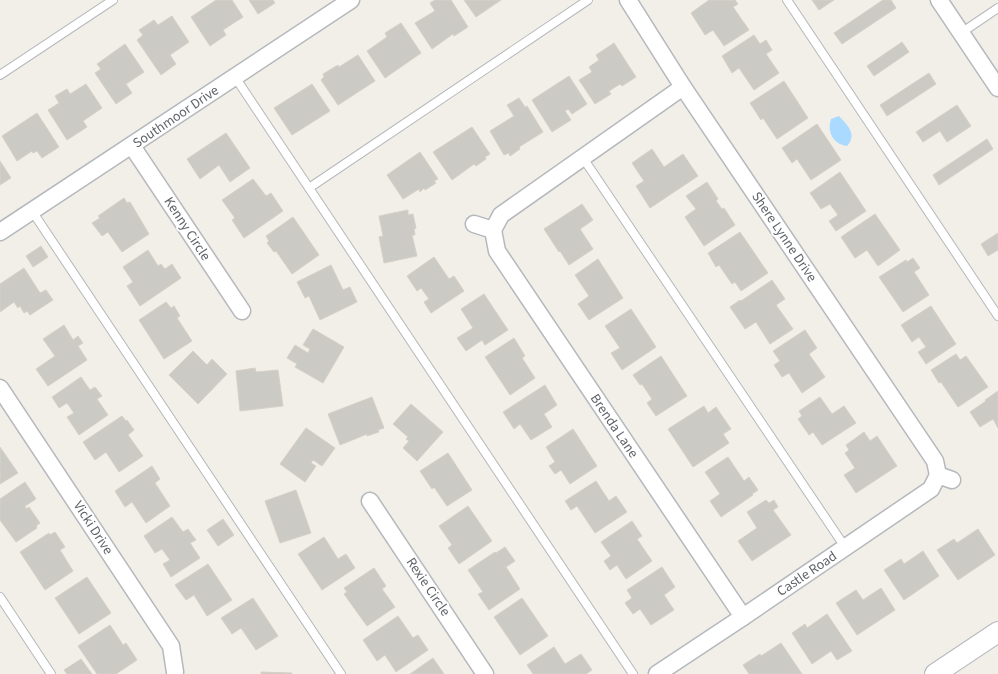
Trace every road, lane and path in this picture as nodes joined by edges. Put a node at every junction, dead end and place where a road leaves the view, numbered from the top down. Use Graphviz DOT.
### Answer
graph roads {
  1 [pos="113,0"];
  2 [pos="351,0"];
  3 [pos="588,0"];
  4 [pos="628,0"];
  5 [pos="787,0"];
  6 [pos="939,0"];
  7 [pos="998,8"];
  8 [pos="961,33"];
  9 [pos="0,75"];
  10 [pos="235,77"];
  11 [pos="683,87"];
  12 [pos="998,88"];
  13 [pos="132,146"];
  14 [pos="583,158"];
  15 [pos="309,188"];
  16 [pos="32,211"];
  17 [pos="474,224"];
  18 [pos="493,230"];
  19 [pos="0,232"];
  20 [pos="242,312"];
  21 [pos="998,316"];
  22 [pos="0,388"];
  23 [pos="945,478"];
  24 [pos="370,501"];
  25 [pos="845,548"];
  26 [pos="0,597"];
  27 [pos="743,617"];
  28 [pos="998,632"];
  29 [pos="178,673"];
  30 [pos="51,674"];
  31 [pos="341,674"];
  32 [pos="485,674"];
  33 [pos="633,674"];
  34 [pos="657,674"];
  35 [pos="935,674"];
  1 -- 9 [label="lane"];
  2 -- 10 [label="street, Southmoor Drive"];
  3 -- 15 [label="lane"];
  4 -- 11 [label="street, Shere Lynne Drive"];
  5 -- 21 [label="lane"];
  6 -- 8 [label="street"];
  7 -- 8 [label="lane"];
  8 -- 12 [label="street"];
  10 -- 13 [label="street, Southmoor Drive"];
  10 -- 15 [label="lane"];
  11 -- 14 [label="street"];
  11 -- 23 [label="street, Shere Lynne Drive"];
  13 -- 16 [label="street, Southmoor Drive"];
  13 -- 20 [label="street, Kenny Circle"];
  14 -- 18 [label="street"];
  14 -- 25 [label="lane"];
  15 -- 33 [label="lane"];
  16 -- 19 [label="street, Southmoor Drive"];
  16 -- 31 [label="lane"];
  17 -- 18 [label="street"];
  18 -- 27 [label="street, Brenda Lane"];
  22 -- 29 [label="street, Vicki Drive"];
  23 -- 25 [label="street, Castle Road"];
  24 -- 32 [label="street, Rexie Circle"];
  25 -- 27 [label="street, Castle Road"];
  26 -- 30 [label="lane"];
  27 -- 34 [label="street, Castle Road"];
  28 -- 35 [label="street"];
}
